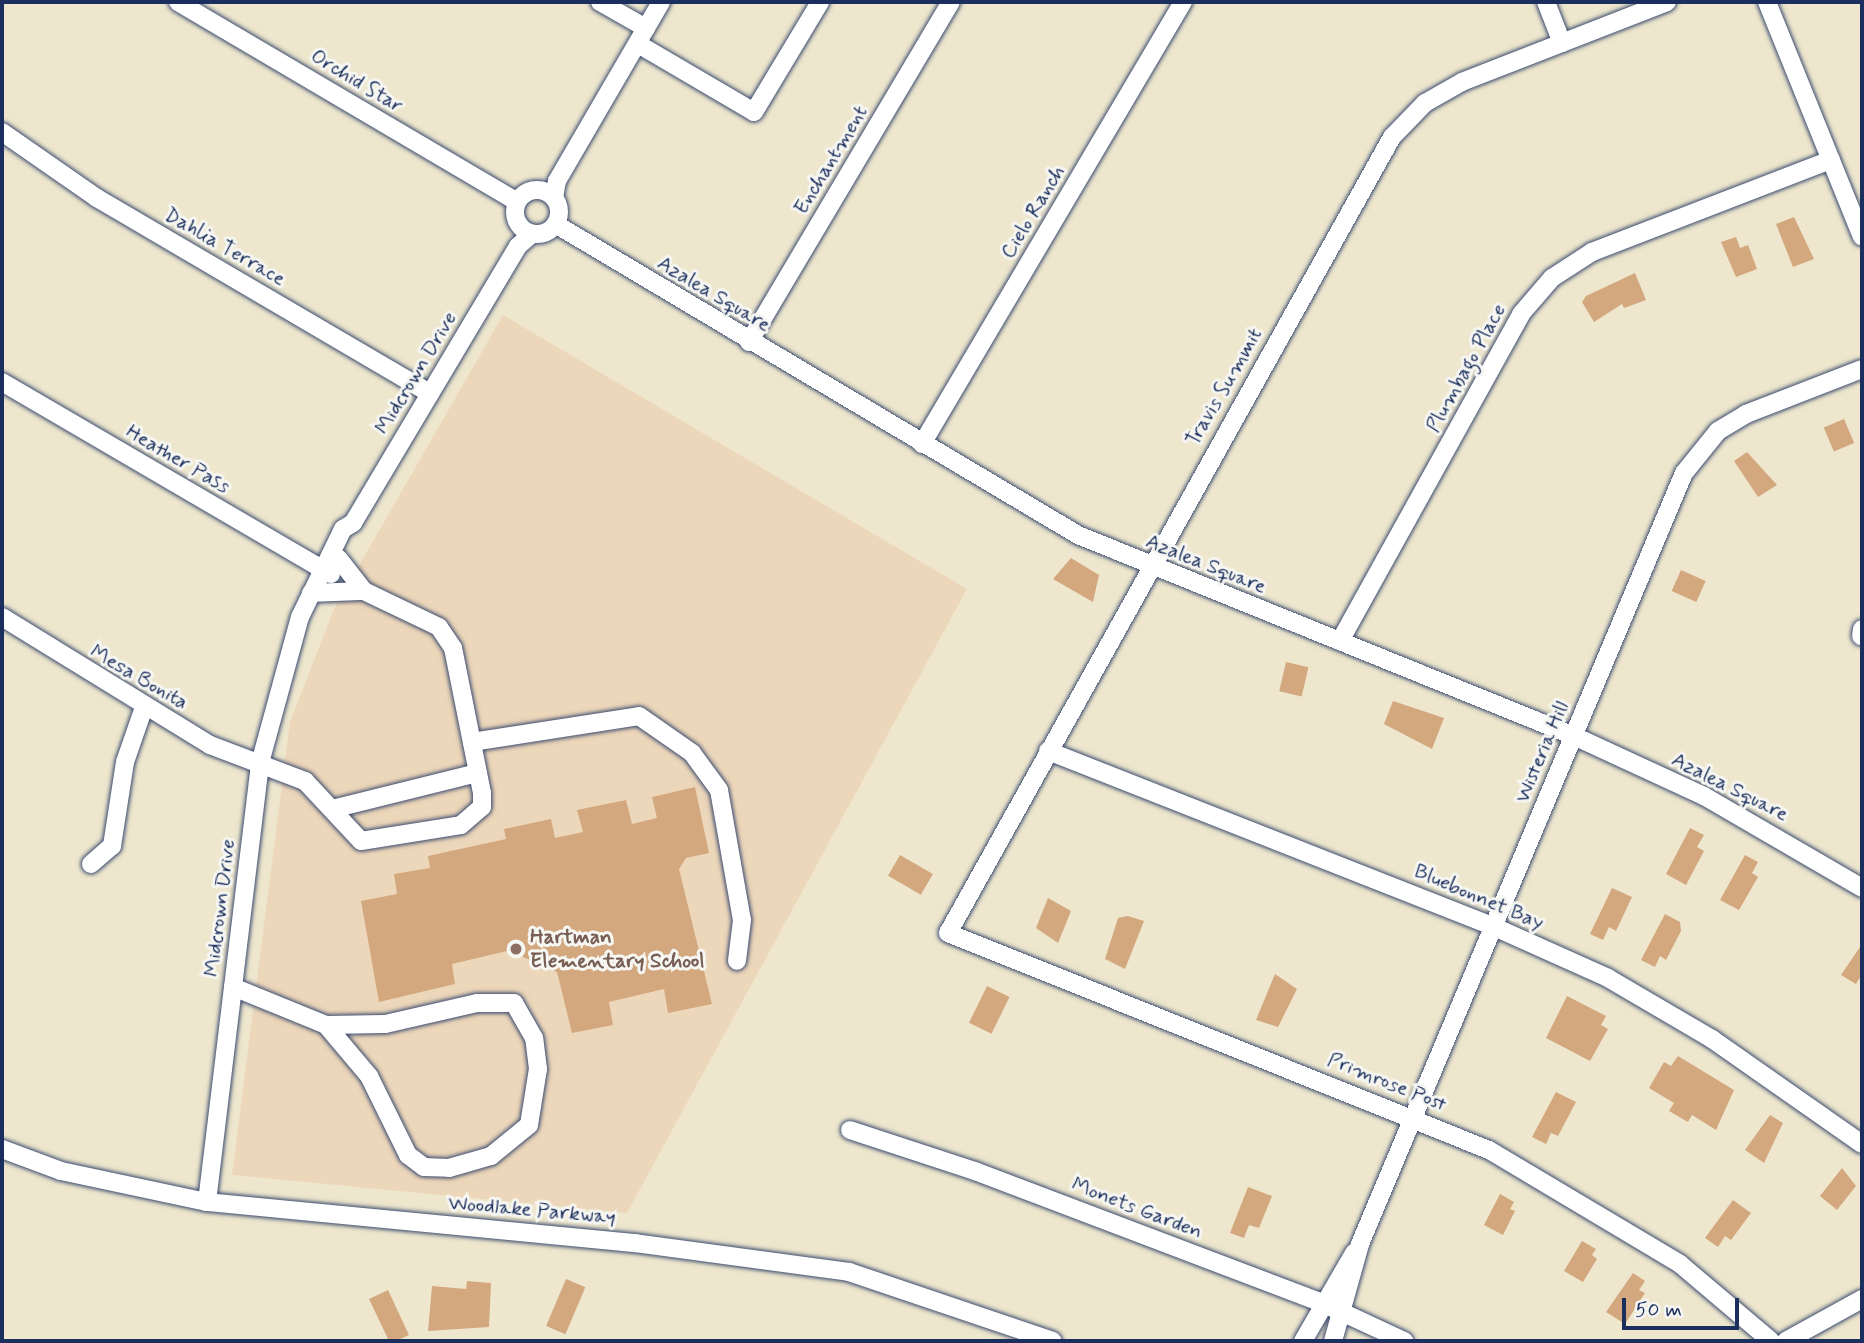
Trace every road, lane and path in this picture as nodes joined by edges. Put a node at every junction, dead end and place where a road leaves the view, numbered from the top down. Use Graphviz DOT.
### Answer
graph roads {
  1 [pos="178,2"];
  2 [pos="600,2"];
  3 [pos="661,2"];
  4 [pos="820,2"];
  5 [pos="951,2"];
  6 [pos="1184,2"];
  7 [pos="1546,2"];
  8 [pos="1667,2"];
  9 [pos="1767,2"];
  10 [pos="642,36"];
  11 [pos="1562,43"];
  12 [pos="2,132"];
  13 [pos="1831,159"];
  14 [pos="551,190"];
  15 [pos="520,213"];
  16 [pos="557,225"];
  17 [pos="1862,237"];
  18 [pos="749,342"];
  19 [pos="1862,369"];
  20 [pos="2,382"];
  21 [pos="430,393"];
  22 [pos="922,444"];
  23 [pos="1148,567"];
  24 [pos="325,577"];
  25 [pos="363,591"];
  26 [pos="2,617"];
  27 [pos="1862,629"];
  28 [pos="1861,636"];
  29 [pos="1340,641"];
  30 [pos="144,706"];
  31 [pos="1574,736"];
  32 [pos="472,742"];
  33 [pos="1048,751"];
  34 [pos="260,762"];
  35 [pos="478,774"];
  36 [pos="332,809"];
  37 [pos="91,864"];
  38 [pos="1862,888"];
  39 [pos="1492,926"];
  40 [pos="948,933"];
  41 [pos="737,961"];
  42 [pos="233,987"];
  43 [pos="327,1025"];
  44 [pos="1413,1117"];
  45 [pos="850,1130"];
  46 [pos="1862,1144"];
  47 [pos="2,1149"];
  48 [pos="206,1202"];
  49 [pos="1360,1244"];
  50 [pos="1862,1299"];
  51 [pos="1320,1302"];
  52 [pos="1345,1313"];
  53 [pos="1053,1341"];
  54 [pos="1303,1341"];
  55 [pos="1333,1341"];
  56 [pos="1404,1341"];
  57 [pos="1771,1341"];
  58 [pos="1787,1341"];
  1 -- 15 [label="street, Orchid Star"];
  2 -- 10 [label="street"];
  3 -- 10 [label="street"];
  4 -- 10 [label="street"];
  5 -- 18 [label="street, Enchantment"];
  6 -- 22 [label="street, Cielo Ranch"];
  7 -- 11 [label="street"];
  8 -- 11 [label="street, Travis Summit"];
  9 -- 13 [label="street"];
  10 -- 14 [label="street"];
  11 -- 23 [label="street, Travis Summit"];
  12 -- 21 [label="street, Dahlia Terrace"];
  13 -- 17 [label="street"];
  13 -- 29 [label="street, Plumbago Place"];
  14 -- 15 [label="street"];
  14 -- 16 [label="street"];
  15 -- 16 [label="street"];
  15 -- 21 [label="street, Midcrown Drive"];
  16 -- 18 [label="street, Azalea Square"];
  18 -- 22 [label="street, Azalea Square"];
  19 -- 31 [label="street, Wisteria Hill"];
  20 -- 24 [label="street, Heather Pass"];
  21 -- 24 [label="street, Midcrown Drive"];
  22 -- 23 [label="street, Azalea Square"];
  23 -- 29 [label="street, Azalea Square"];
  23 -- 33 [label="street, Travis Summit"];
  24 -- 25 [label="street"];
  24 -- 25 [label="street"];
  24 -- 34 [label="street, Midcrown Drive"];
  25 -- 32 [label="street"];
  26 -- 30 [label="street, Mesa Bonita"];
  27 -- 28 [label="street"];
  29 -- 31 [label="street, Azalea Square"];
  30 -- 34 [label="street, Mesa Bonita"];
  30 -- 37 [label="street"];
  31 -- 38 [label="street, Azalea Square"];
  31 -- 39 [label="street, Wisteria Hill"];
  32 -- 35 [label="street"];
  32 -- 41 [label="street"];
  33 -- 39 [label="street, Bluebonnet Bay"];
  33 -- 40 [label="street, Travis Summit"];
  34 -- 36 [label="street, Mesa Bonita"];
  34 -- 42 [label="street, Midcrown Drive"];
  35 -- 36 [label="street"];
  35 -- 36 [label="street, Mesa Bonita"];
  39 -- 44 [label="street, Wisteria Hill"];
  39 -- 46 [label="street, Bluebonnet Bay"];
  40 -- 44 [label="street, Primrose Post"];
  42 -- 43 [label="street"];
  42 -- 48 [label="street, Midcrown Drive"];
  43 -- 43 [label="street"];
  44 -- 49 [label="street, Wisteria Hill"];
  44 -- 57 [label="street, Primrose Post"];
  45 -- 51 [label="street, Monets Garden"];
  47 -- 48 [label="street, Woodlake Parkway"];
  48 -- 53 [label="street, Woodlake Parkway"];
  49 -- 51 [label="street, Wisteria Hill"];
  49 -- 52 [label="street, Wisteria Hill"];
  50 -- 58 [label="street"];
  51 -- 52 [label="street, Monets Garden"];
  51 -- 54 [label="street, Wisteria Hill"];
  52 -- 55 [label="street, Wisteria Hill"];
  52 -- 56 [label="street, Monets Garden"];
}
